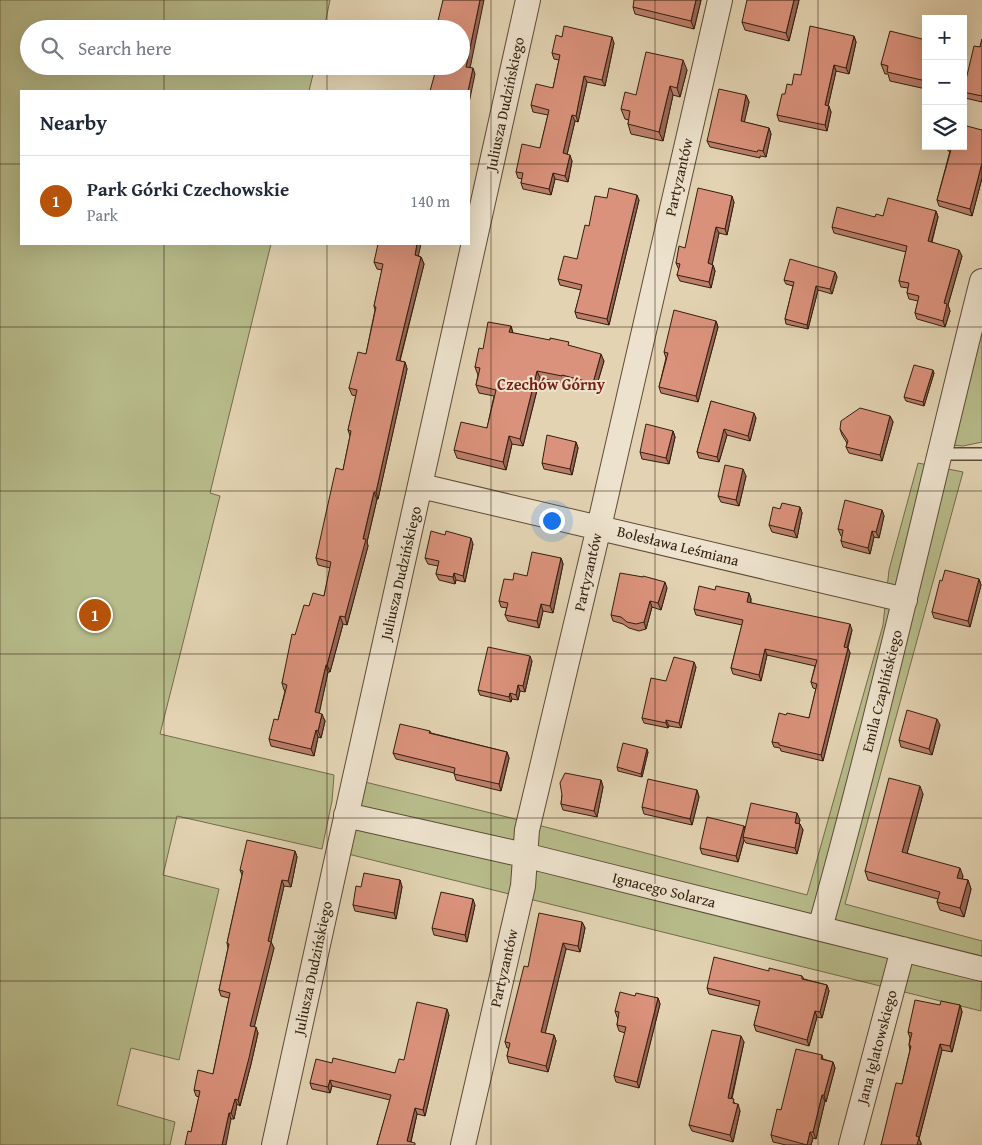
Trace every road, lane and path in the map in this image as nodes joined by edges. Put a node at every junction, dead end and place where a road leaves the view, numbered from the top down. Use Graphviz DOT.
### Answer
graph roads {
  1 [pos="528,0"];
  2 [pos="720,0"];
  3 [pos="982,280"];
  4 [pos="939,454"];
  5 [pos="982,454"];
  6 [pos="421,486"];
  7 [pos="599,527"];
  8 [pos="905,600"];
  9 [pos="346,815"];
  10 [pos="524,855"];
  11 [pos="820,928"];
  12 [pos="903,949"];
  13 [pos="982,969"];
  14 [pos="274,1145"];
  15 [pos="463,1145"];
  16 [pos="851,1145"];
  1 -- 6 [label="street, Juliusza Dudzińskiego"];
  2 -- 7 [label="street, Partyzantów"];
  3 -- 4 [label="street, Emila Czaplińskiego"];
  4 -- 5 [label="lane"];
  4 -- 8 [label="street, Emila Czaplińskiego"];
  6 -- 7 [label="street, Bolesława Leśmiana"];
  6 -- 9 [label="street, Juliusza Dudzińskiego"];
  7 -- 8 [label="street, Bolesława Leśmiana"];
  7 -- 10 [label="street, Partyzantów"];
  8 -- 11 [label="street, Emila Czaplińskiego"];
  9 -- 10 [label="street, Ignacego Solarza"];
  9 -- 14 [label="street, Juliusza Dudzińskiego"];
  10 -- 11 [label="street, Ignacego Solarza"];
  10 -- 15 [label="street, Partyzantów"];
  11 -- 12 [label="street, Ignacego Solarza"];
  12 -- 13 [label="street, Ignacego Solarza"];
  12 -- 16 [label="street, Jana Iglatowskiego"];
}
